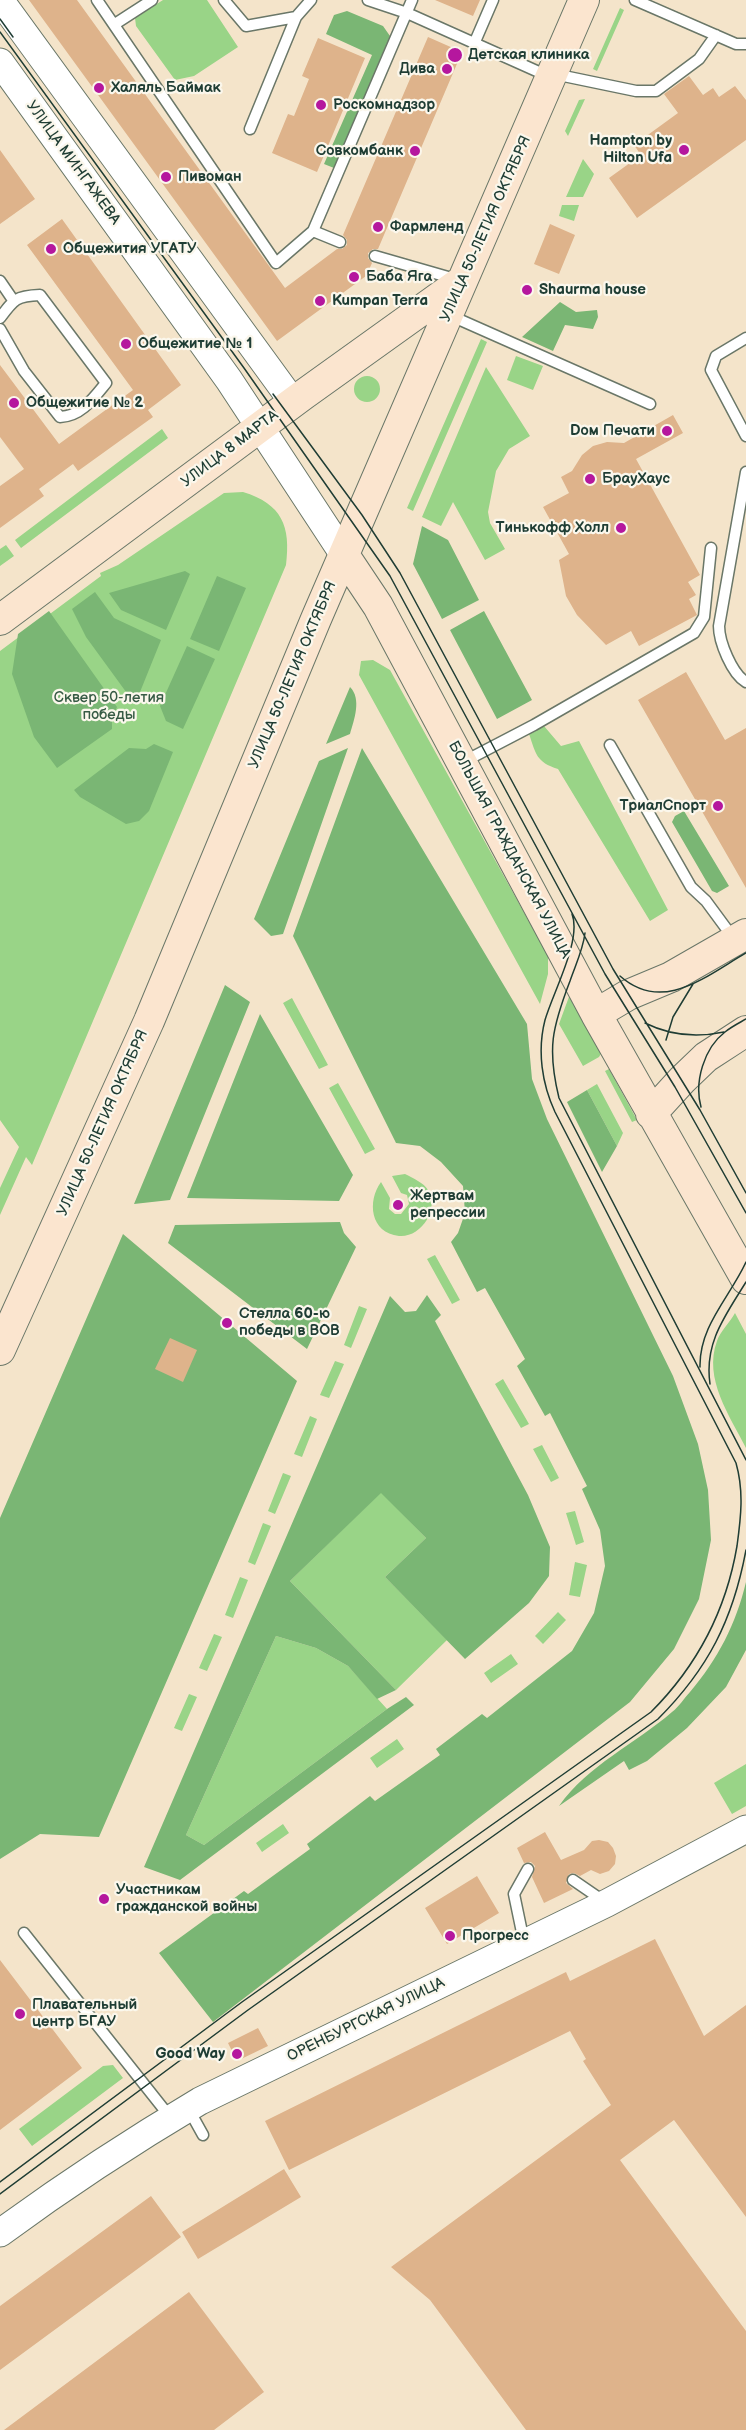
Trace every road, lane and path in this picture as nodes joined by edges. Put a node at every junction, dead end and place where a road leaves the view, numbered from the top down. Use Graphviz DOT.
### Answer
graph roads {
  1 [pos="0,0"];
  2 [pos="97,0"];
  3 [pos="152,0"];
  4 [pos="224,0"];
  5 [pos="311,0"];
  6 [pos="368,0"];
  7 [pos="412,0"];
  8 [pos="493,0"];
  9 [pos="584,0"];
  10 [pos="635,0"];
  11 [pos="407,13"];
  12 [pos="296,17"];
  13 [pos="115,24"];
  14 [pos="716,35"];
  15 [pos="474,44"];
  16 [pos="746,44"];
  17 [pos="0,62"];
  18 [pos="553,76"];
  19 [pos="250,129"];
  20 [pos="313,231"];
  21 [pos="340,242"];
  22 [pos="375,256"];
  23 [pos="0,281"];
  24 [pos="462,281"];
  25 [pos="13,300"];
  26 [pos="448,315"];
  27 [pos="0,318"];
  28 [pos="0,329"];
  29 [pos="746,338"];
  30 [pos="293,402"];
  31 [pos="650,404"];
  32 [pos="260,427"];
  33 [pos="746,436"];
  34 [pos="746,472"];
  35 [pos="711,548"];
  36 [pos="344,555"];
  37 [pos="0,620"];
  38 [pos="746,682"];
  39 [pos="610,745"];
  40 [pos="462,763"];
  41 [pos="741,937"];
  42 [pos="596,1014"];
  43 [pos="746,1031"];
  44 [pos="651,1114"];
  45 [pos="746,1279"];
  46 [pos="0,1350"];
  47 [pos="746,1829"];
  48 [pos="528,1869"];
  49 [pos="573,1880"];
  50 [pos="607,1903"];
  51 [pos="24,1933"];
  52 [pos="524,1943"];
  53 [pos="179,2113"];
  54 [pos="203,2135"];
  55 [pos="0,2233"];
  1 -- 30 [label="street"];
  2 -- 13 [label="lane"];
  3 -- 13 [label="lane"];
  4 -- 12 [label="lane"];
  5 -- 12 [label="lane"];
  6 -- 11 [label="lane"];
  7 -- 11 [label="lane"];
  8 -- 15 [label="lane"];
  9 -- 18 [label="main road, УЛИЦА 50-ЛЕТИЯ ОКТЯБРЯ"];
  10 -- 14 [label="lane"];
  11 -- 15 [label="lane"];
  11 -- 20 [label="lane"];
  12 -- 19 [label="lane"];
  13 -- 20 [label="lane"];
  14 -- 16 [label="lane"];
  14 -- 18 [label="lane"];
  15 -- 18 [label="lane"];
  17 -- 32 [label="street, УЛИЦА МИНГАЖЕВА"];
  18 -- 24 [label="main road, УЛИЦА 50-ЛЕТИЯ ОКТЯБРЯ"];
  20 -- 21 [label="lane"];
  22 -- 24 [label="lane"];
  23 -- 25 [label="lane"];
  24 -- 26 [label="main road, УЛИЦА 50-ЛЕТИЯ ОКТЯБРЯ"];
  24 -- 30 [label="main road, УЛИЦА 8 МАРТА"];
  25 -- 27 [label="lane"];
  25 -- 28 [label="lane"];
  26 -- 31 [label="lane"];
  26 -- 36 [label="main road, УЛИЦА 50-ЛЕТИЯ ОКТЯБРЯ"];
  29 -- 33 [label="lane"];
  30 -- 32 [label="main road, УЛИЦА 8 МАРТА"];
  32 -- 36 [label="street, БОЛЬШАЯ ГРАЖДАНСКАЯ УЛИЦА"];
  32 -- 37 [label="main road, УЛИЦА 8 МАРТА"];
  34 -- 38 [label="lane"];
  35 -- 40 [label="lane"];
  36 -- 40 [label="main road, БОЛЬШАЯ ГРАЖДАНСКАЯ УЛИЦА"];
  36 -- 46 [label="main road, УЛИЦА 50-ЛЕТИЯ ОКТЯБРЯ"];
  39 -- 41 [label="lane"];
  40 -- 42 [label="main road, БОЛЬШАЯ ГРАЖДАНСКАЯ УЛИЦА"];
  41 -- 42 [label="main road"];
  42 -- 44 [label="main road, БОЛЬШАЯ ГРАЖДАНСКАЯ УЛИЦА"];
  43 -- 44 [label="main road"];
  44 -- 45 [label="main road, БОЛЬШАЯ ГРАЖДАНСКАЯ УЛИЦА"];
  47 -- 50 [label="street, ОРЕНБУРГСКАЯ УЛИЦА"];
  48 -- 52 [label="lane"];
  49 -- 50 [label="lane"];
  50 -- 52 [label="street, ОРЕНБУРГСКАЯ УЛИЦА"];
  51 -- 53 [label="lane"];
  52 -- 53 [label="street, ОРЕНБУРГСКАЯ УЛИЦА"];
  53 -- 54 [label="lane"];
  53 -- 55 [label="street, ОРЕНБУРГСКАЯ УЛИЦА"];
}
